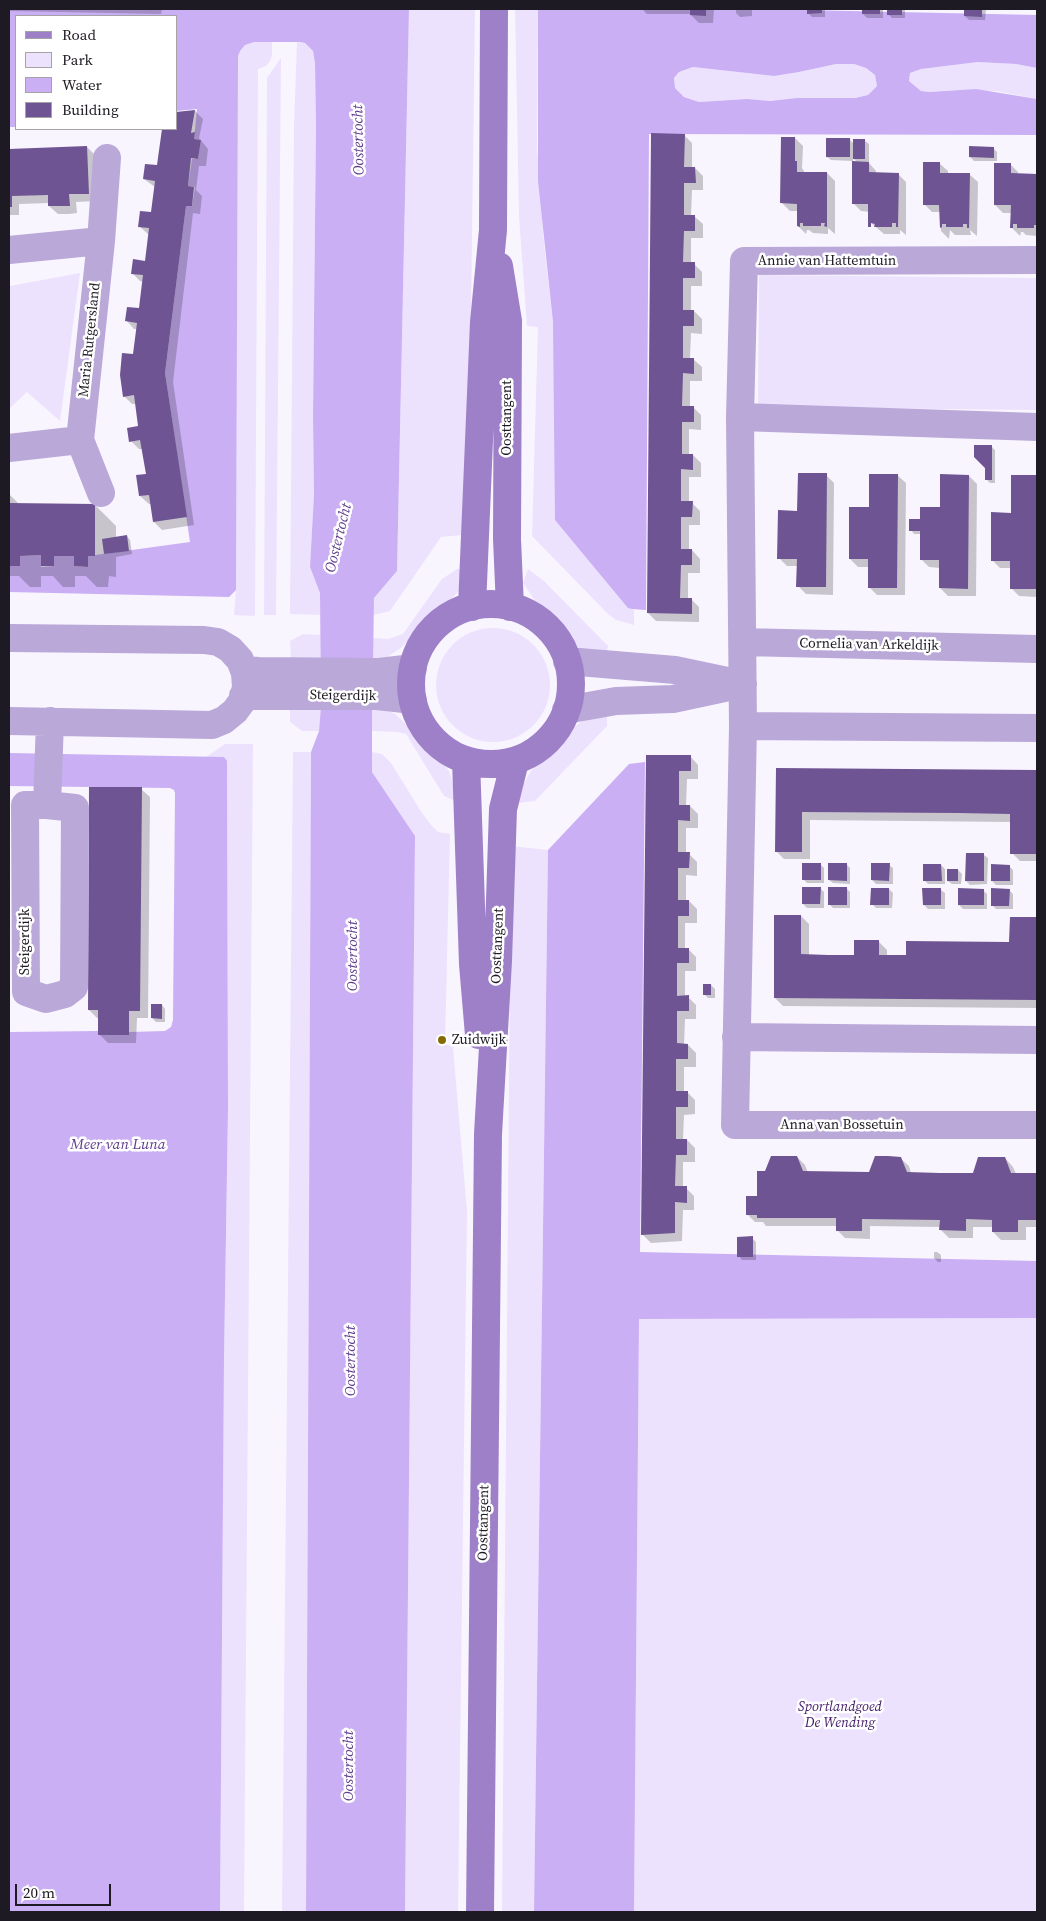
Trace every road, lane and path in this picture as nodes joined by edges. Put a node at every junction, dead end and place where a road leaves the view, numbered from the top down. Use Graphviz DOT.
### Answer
graph roads {
  1 [pos="494,9"];
  2 [pos="107,158"];
  3 [pos="493,230"];
  4 [pos="101,242"];
  5 [pos="9,250"];
  6 [pos="1037,260"];
  7 [pos="740,417"];
  8 [pos="1037,427"];
  9 [pos="80,440"];
  10 [pos="9,448"];
  11 [pos="101,493"];
  12 [pos="472,607"];
  13 [pos="510,607"];
  14 [pos="9,638"];
  15 [pos="743,642"];
  16 [pos="1037,649"];
  17 [pos="567,661"];
  18 [pos="413,668"];
  19 [pos="244,683"];
  20 [pos="378,684"];
  21 [pos="743,684"];
  22 [pos="413,700"];
  23 [pos="566,710"];
  24 [pos="9,721"];
  25 [pos="50,721"];
  26 [pos="743,726"];
  27 [pos="1037,728"];
  28 [pos="466,760"];
  29 [pos="515,761"];
  30 [pos="47,805"];
  31 [pos="736,1037"];
  32 [pos="1037,1040"];
  33 [pos="1037,1125"];
  34 [pos="488,1134"];
  35 [pos="480,1912"];
  1 -- 3 [label="main road, Oosttangent"];
  2 -- 4 [label="street, Maria Rutgersland"];
  3 -- 12 [label="main road, Oosttangent"];
  3 -- 13 [label="main road, Oosttangent"];
  4 -- 5 [label="street"];
  4 -- 9 [label="street, Maria Rutgersland"];
  6 -- 7 [label="street, Annie van Hattemtuin"];
  7 -- 8 [label="street"];
  7 -- 15 [label="street, Annie van Hattemtuin"];
  9 -- 10 [label="street"];
  9 -- 11 [label="street, Maria Rutgersland"];
  12 -- 13 [label="main road"];
  12 -- 18 [label="main road"];
  13 -- 17 [label="main road"];
  14 -- 19 [label="street"];
  15 -- 16 [label="street, Cornelia van Arkeldijk"];
  15 -- 21 [label="street"];
  17 -- 21 [label="street"];
  17 -- 23 [label="main road"];
  18 -- 20 [label="street, Steigerdijk"];
  18 -- 22 [label="main road"];
  19 -- 20 [label="street, Steigerdijk"];
  19 -- 25 [label="street"];
  20 -- 22 [label="street, Steigerdijk"];
  21 -- 23 [label="street"];
  21 -- 26 [label="street"];
  22 -- 28 [label="main road"];
  23 -- 29 [label="main road"];
  24 -- 25 [label="street"];
  25 -- 30 [label="street"];
  26 -- 27 [label="street"];
  26 -- 31 [label="street, Anna van Bossetuin"];
  28 -- 29 [label="main road"];
  28 -- 34 [label="main road, Oosttangent"];
  29 -- 34 [label="main road, Oosttangent"];
  30 -- 30 [label="street, Steigerdijk"];
  31 -- 32 [label="street"];
  31 -- 33 [label="street, Anna van Bossetuin"];
  34 -- 35 [label="main road, Oosttangent"];
}
